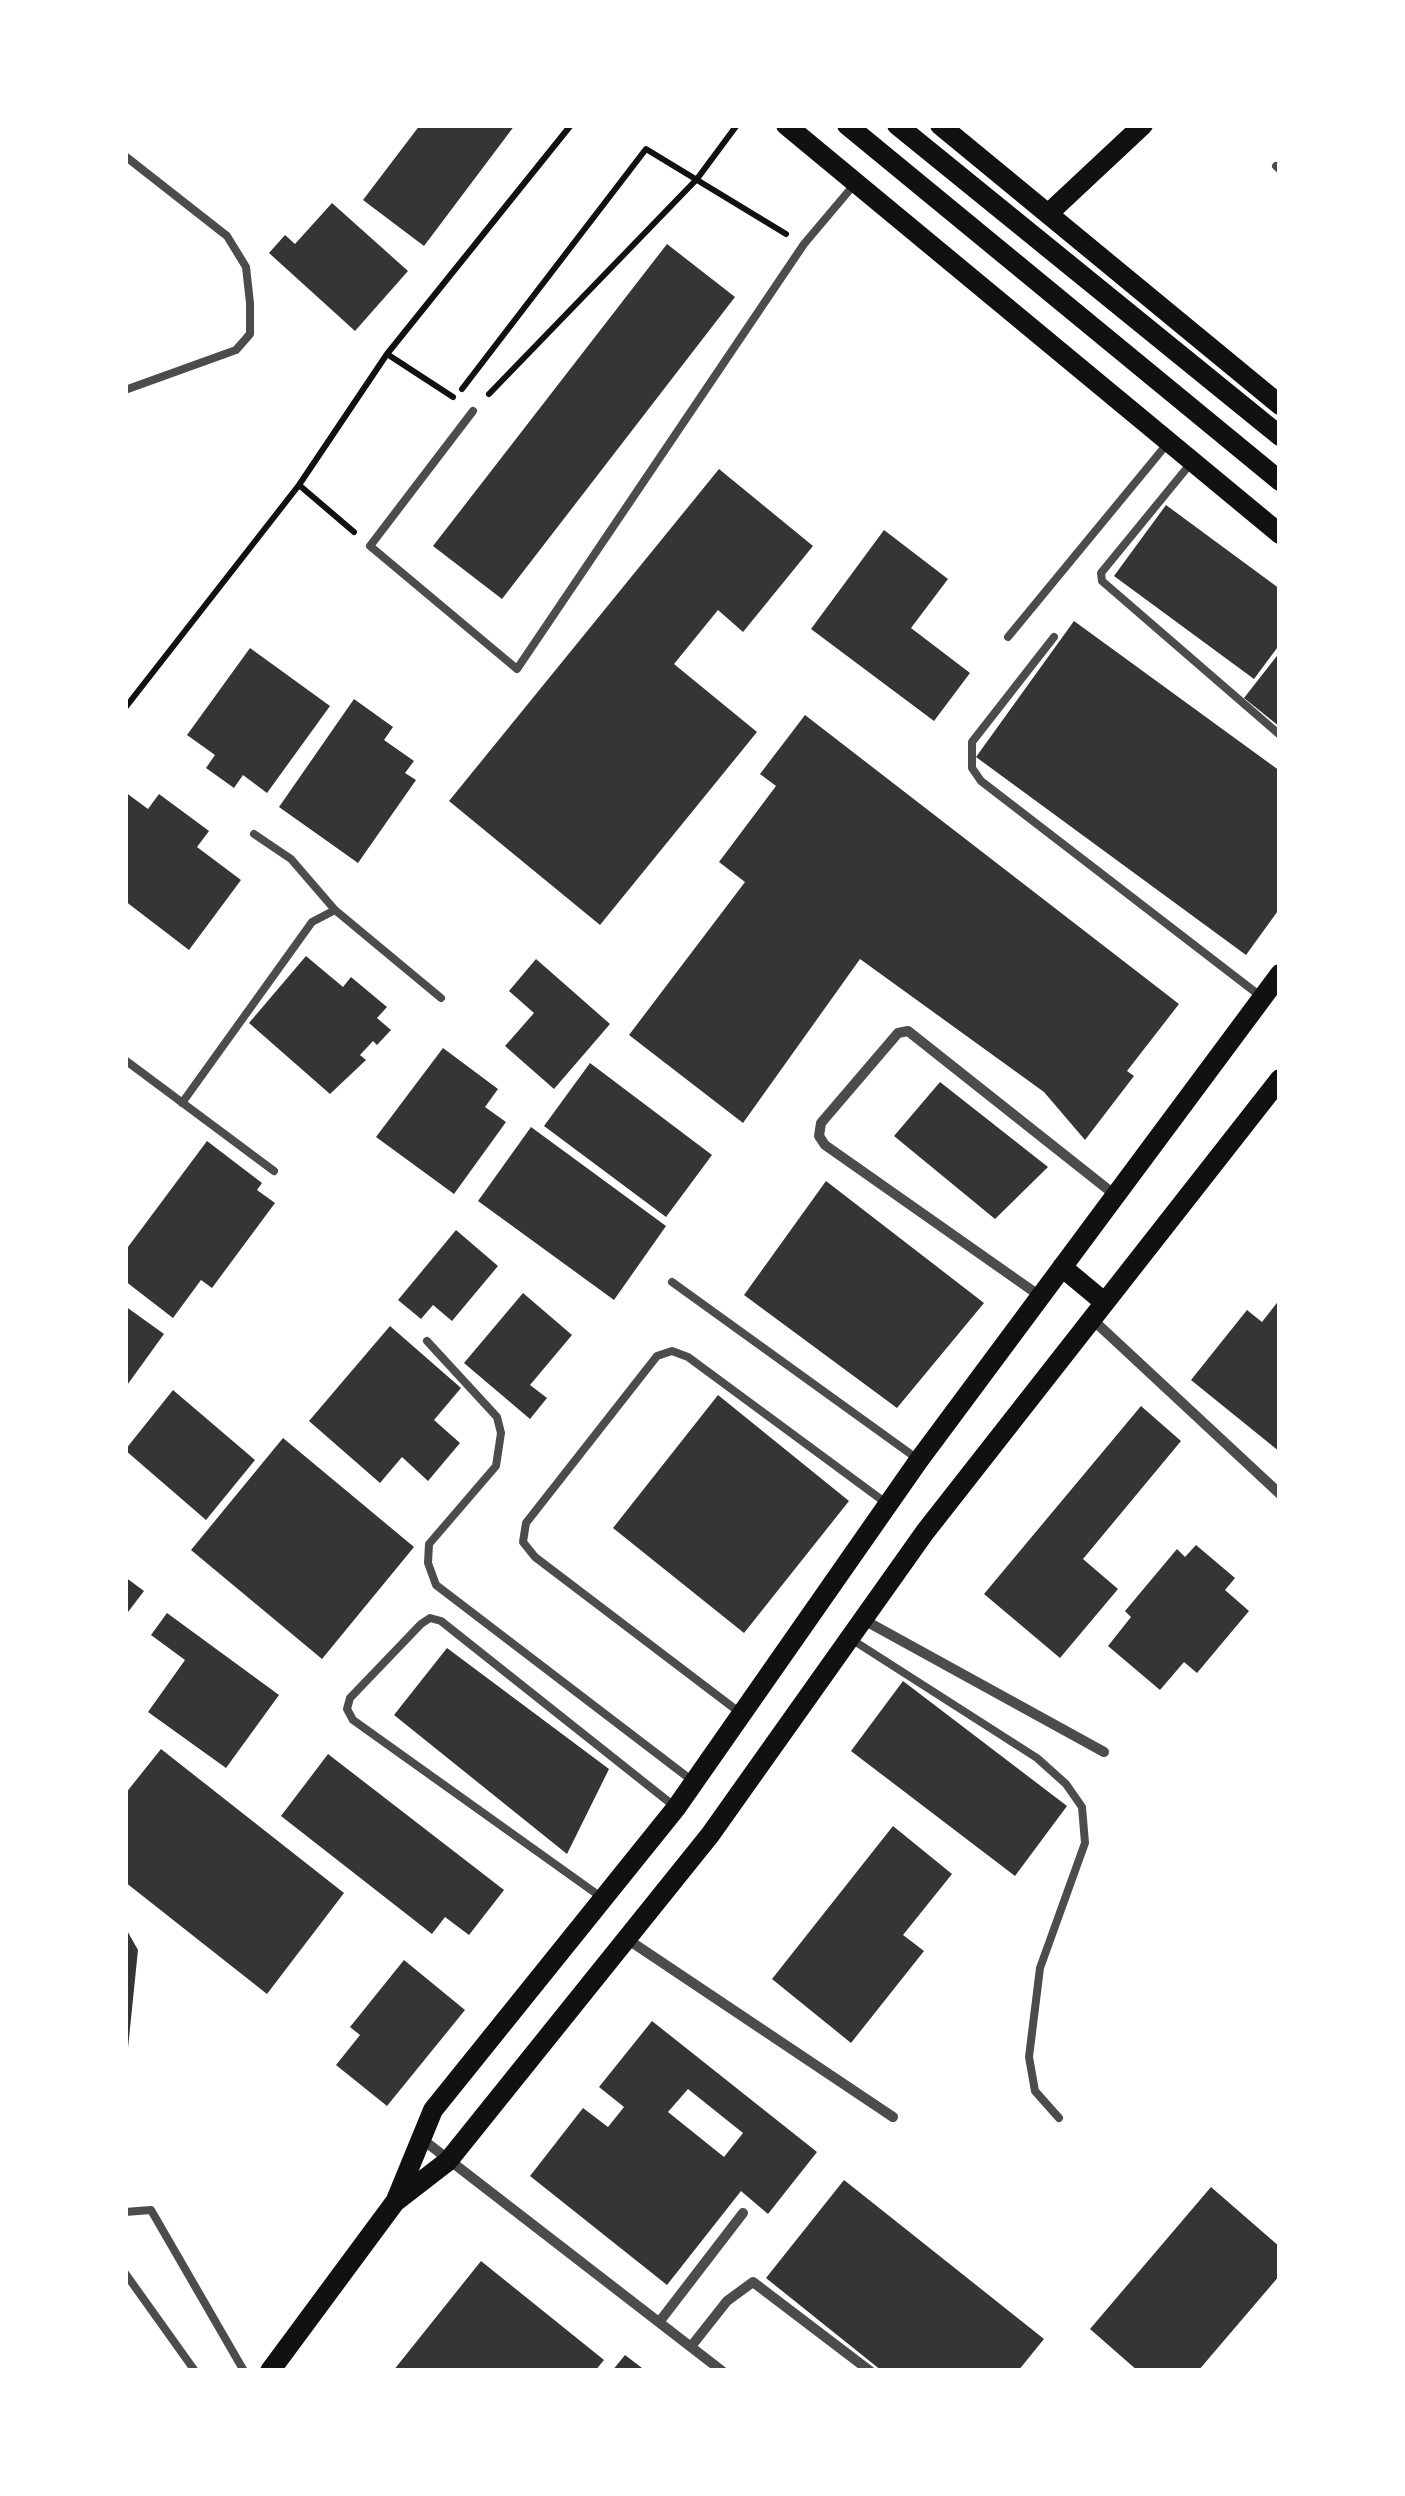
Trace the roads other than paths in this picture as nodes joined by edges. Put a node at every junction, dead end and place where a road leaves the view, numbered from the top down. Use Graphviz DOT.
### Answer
graph roads {
  1 [pos="786,125"];
  2 [pos="846,125"];
  3 [pos="896,125"];
  4 [pos="940,125"];
  5 [pos="1143,125"];
  6 [pos="125,156"];
  7 [pos="856,182"];
  8 [pos="1050,212"];
  9 [pos="125,390"];
  10 [pos="1280,404"];
  11 [pos="474,410"];
  12 [pos="1280,436"];
  13 [pos="1168,442"];
  14 [pos="1192,461"];
  15 [pos="1280,482"];
  16 [pos="1280,534"];
  17 [pos="1008,637"];
  18 [pos="1054,637"];
  19 [pos="1280,736"];
  20 [pos="254,834"];
  21 [pos="335,910"];
  22 [pos="1280,974"];
  23 [pos="441,998"];
  24 [pos="1263,998"];
  25 [pos="125,1060"];
  26 [pos="1280,1079"];
  27 [pos="182,1103"];
  28 [pos="274,1172"];
  29 [pos="1116,1195"];
  30 [pos="1062,1268"];
  31 [pos="672,1282"];
  32 [pos="1040,1296"];
  33 [pos="1097,1310"];
  34 [pos="427,1341"];
  35 [pos="918,1460"];
  36 [pos="1280,1494"];
  37 [pos="889,1505"];
  38 [pos="864,1620"];
  39 [pos="851,1639"];
  40 [pos="742,1715"];
  41 [pos="1104,1752"];
  42 [pos="694,1782"];
  43 [pos="676,1808"];
  44 [pos="605,1900"];
  45 [pos="624,1937"];
  46 [pos="893,2117"];
  47 [pos="1059,2118"];
  48 [pos="421,2138"];
  49 [pos="448,2161"];
  50 [pos="396,2202"];
  51 [pos="125,2212"];
  52 [pos="742,2213"];
  53 [pos="125,2273"];
  54 [pos="660,2321"];
  55 [pos="693,2344"];
  56 [pos="195,2371"];
  57 [pos="244,2371"];
  58 [pos="270,2371"];
  59 [pos="722,2371"];
  60 [pos="870,2371"];
  1 -- 7 [label="main road"];
  2 -- 15 [label="main road"];
  3 -- 12 [label="main road"];
  4 -- 8 [label="main road"];
  5 -- 8 [label="main road"];
  6 -- 9 [label="lane"];
  7 -- 11 [label="lane"];
  7 -- 13 [label="main road"];
  8 -- 10 [label="main road"];
  13 -- 14 [label="main road"];
  13 -- 17 [label="lane"];
  14 -- 16 [label="main road"];
  14 -- 19 [label="lane"];
  18 -- 24 [label="lane"];
  20 -- 21 [label="lane"];
  21 -- 23 [label="lane"];
  21 -- 27 [label="lane"];
  22 -- 24 [label="main road"];
  24 -- 29 [label="main road"];
  25 -- 27 [label="lane"];
  26 -- 33 [label="main road"];
  27 -- 28 [label="lane"];
  29 -- 30 [label="main road"];
  29 -- 32 [label="street"];
  30 -- 32 [label="main road"];
  30 -- 33 [label="main road"];
  31 -- 35 [label="lane"];
  32 -- 35 [label="main road"];
  33 -- 36 [label="street"];
  33 -- 38 [label="main road"];
  34 -- 42 [label="lane"];
  35 -- 37 [label="main road"];
  37 -- 40 [label="main road"];
  37 -- 40 [label="lane"];
  38 -- 39 [label="main road"];
  38 -- 41 [label="street"];
  39 -- 45 [label="main road"];
  39 -- 47 [label="lane"];
  40 -- 42 [label="main road"];
  42 -- 43 [label="main road"];
  43 -- 44 [label="main road"];
  43 -- 44 [label="lane"];
  44 -- 48 [label="main road"];
  45 -- 46 [label="street"];
  45 -- 49 [label="main road"];
  48 -- 49 [label="street"];
  48 -- 50 [label="main road"];
  49 -- 50 [label="main road"];
  49 -- 54 [label="street"];
  50 -- 58 [label="main road"];
  51 -- 57 [label="lane"];
  52 -- 54 [label="street"];
  53 -- 56 [label="lane"];
  54 -- 55 [label="street"];
  55 -- 59 [label="street"];
  55 -- 60 [label="street"];
}
